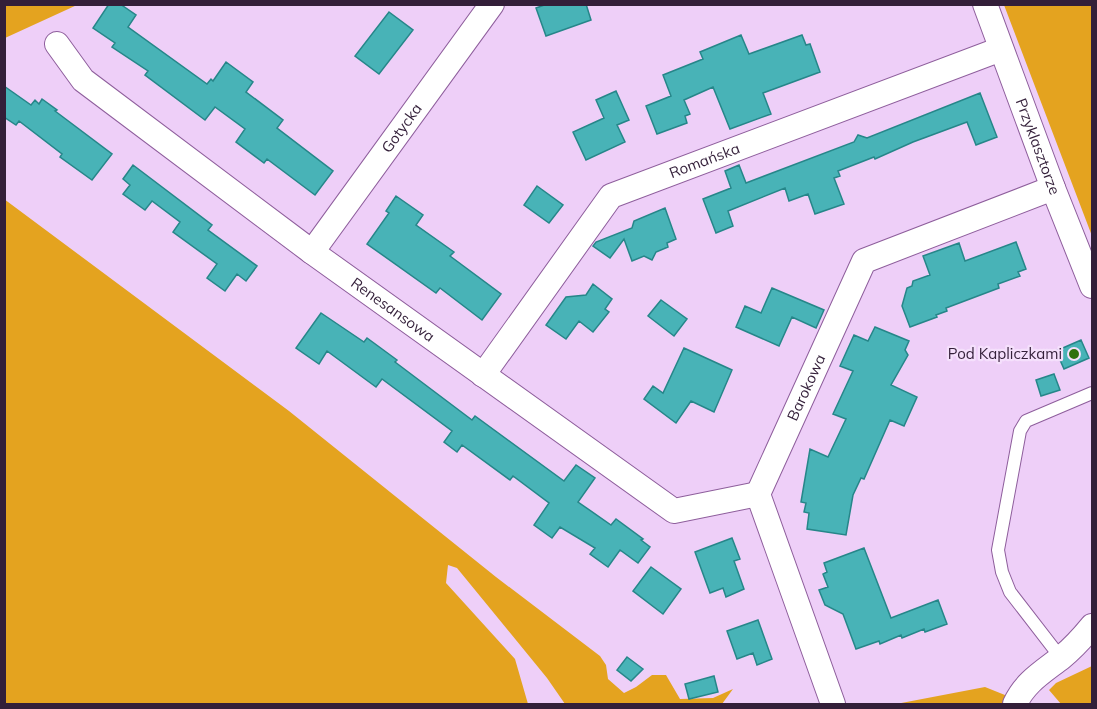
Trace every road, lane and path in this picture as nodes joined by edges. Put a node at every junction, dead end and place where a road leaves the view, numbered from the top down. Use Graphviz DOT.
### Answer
graph roads {
  1 [pos="492,4"];
  2 [pos="985,4"];
  3 [pos="57,45"];
  4 [pos="1001,49"];
  5 [pos="1053,188"];
  6 [pos="312,252"];
  7 [pos="1092,286"];
  8 [pos="483,375"];
  9 [pos="1092,393"];
  10 [pos="758,494"];
  11 [pos="1092,626"];
  12 [pos="1061,658"];
  13 [pos="833,705"];
  14 [pos="1015,705"];
  1 -- 6 [label="street, Gotycka"];
  2 -- 4 [label="street, Przyklasztorze"];
  3 -- 6 [label="street, Renesansowa"];
  4 -- 5 [label="street, Przyklasztorze"];
  4 -- 8 [label="street, Romańska"];
  5 -- 7 [label="street, Przyklasztorze"];
  5 -- 10 [label="street, Barokowa"];
  6 -- 8 [label="street, Renesansowa"];
  8 -- 10 [label="street, Renesansowa"];
  9 -- 12 [label="lane"];
  10 -- 13 [label="street"];
  11 -- 12 [label="street"];
  12 -- 14 [label="street"];
}
